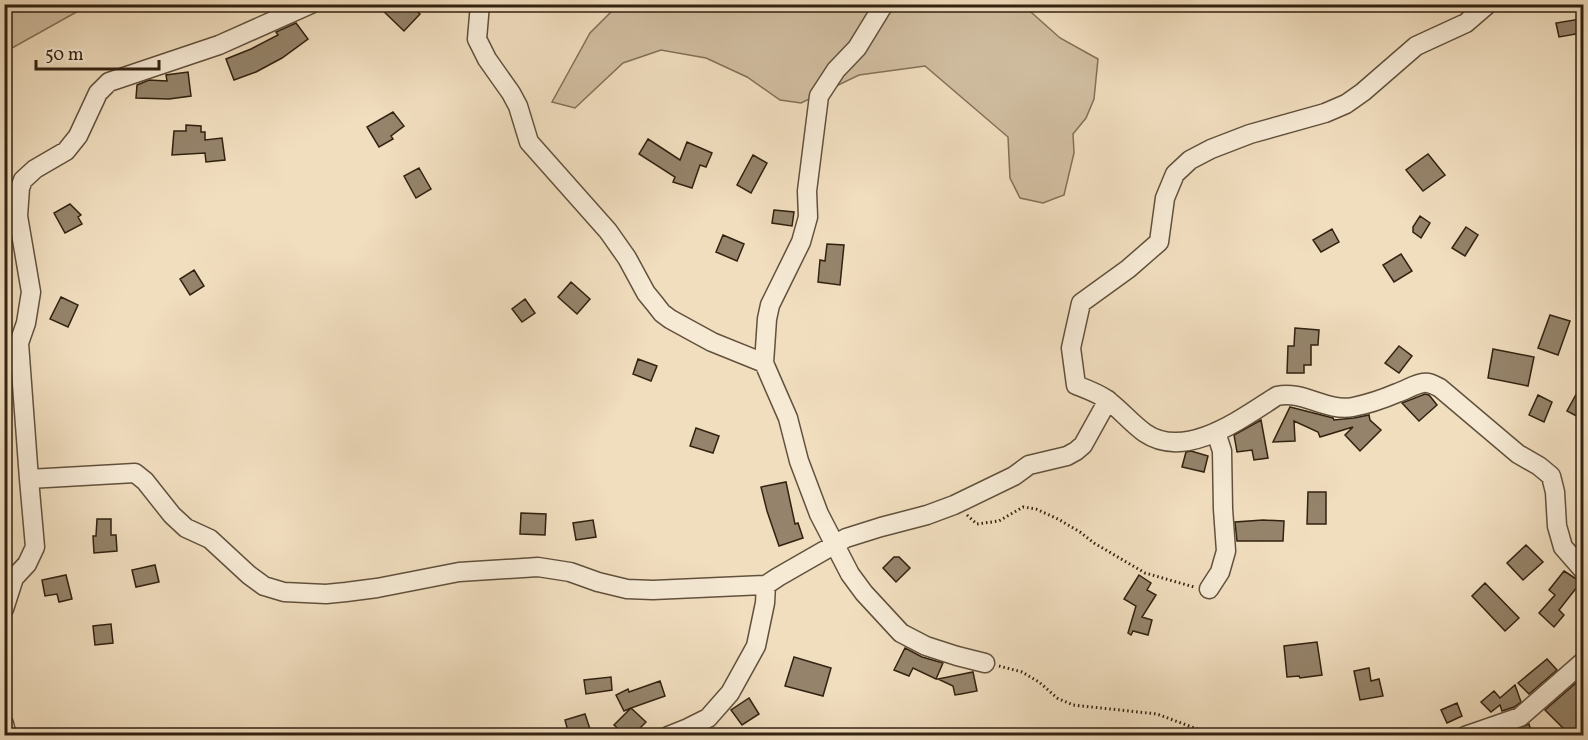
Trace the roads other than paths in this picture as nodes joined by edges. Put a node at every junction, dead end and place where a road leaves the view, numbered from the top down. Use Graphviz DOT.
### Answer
graph roads {
  1 [pos="311,4"];
  2 [pos="480,4"];
  3 [pos="884,4"];
  4 [pos="1488,4"];
  5 [pos="764,363"];
  6 [pos="1108,400"];
  7 [pos="1216,432"];
  8 [pos="28,479"];
  9 [pos="834,544"];
  10 [pos="1584,571"];
  11 [pos="766,585"];
  12 [pos="1209,589"];
  13 [pos="4,609"];
  14 [pos="1584,662"];
  15 [pos="985,663"];
  16 [pos="4,724"];
  17 [pos="7,735"];
  18 [pos="668,735"];
  19 [pos="1466,735"];
  1 -- 8 [label="street"];
  2 -- 5 [label="street"];
  3 -- 5 [label="street"];
  4 -- 6 [label="street"];
  5 -- 9 [label="street"];
  6 -- 7 [label="street"];
  6 -- 9 [label="street"];
  7 -- 10 [label="street"];
  7 -- 12 [label="street"];
  8 -- 11 [label="street"];
  8 -- 13 [label="street"];
  9 -- 11 [label="street"];
  9 -- 15 [label="street"];
  11 -- 18 [label="street"];
  14 -- 19 [label="street"];
  16 -- 17 [label="street"];
}
